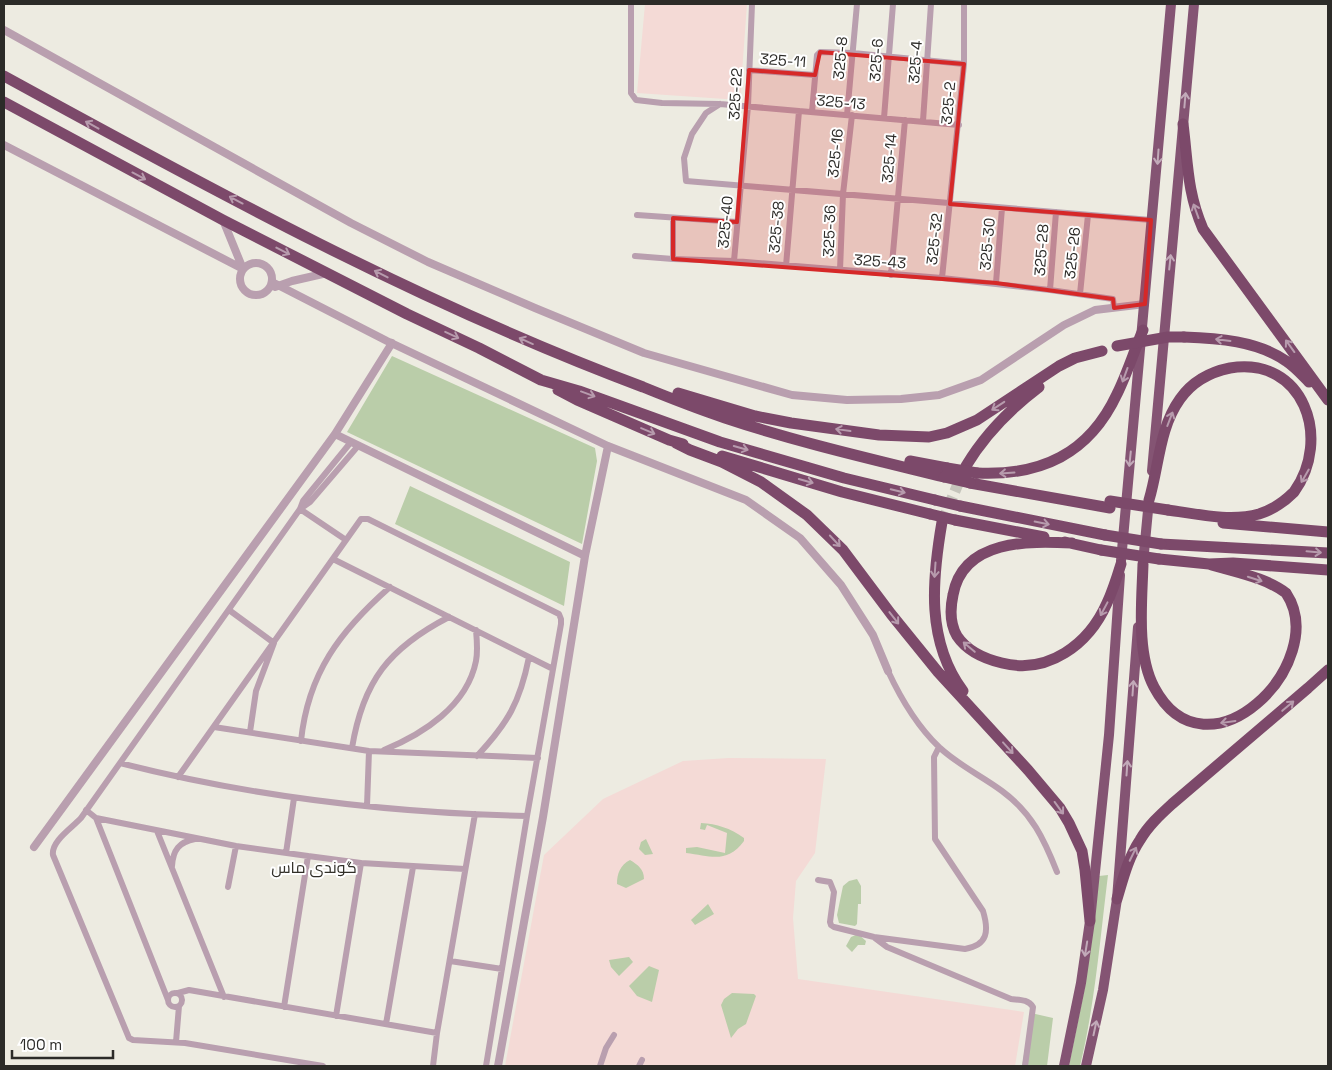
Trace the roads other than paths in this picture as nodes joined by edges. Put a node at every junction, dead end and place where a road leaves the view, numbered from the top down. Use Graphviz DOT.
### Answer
graph roads {
  1 [pos="630,4"];
  2 [pos="752,4"];
  3 [pos="856,4"];
  4 [pos="892,4"];
  5 [pos="931,4"];
  6 [pos="964,4"];
  7 [pos="1171,4"];
  8 [pos="1194,4"];
  9 [pos="4,30"];
  10 [pos="853,53"];
  11 [pos="889,56"];
  12 [pos="928,60"];
  13 [pos="964,64"];
  14 [pos="749,70"];
  15 [pos="814,75"];
  16 [pos="4,76"];
  17 [pos="4,102"];
  18 [pos="720,104"];
  19 [pos="748,106"];
  20 [pos="799,111"];
  21 [pos="812,112"];
  22 [pos="850,115"];
  23 [pos="884,118"];
  24 [pos="905,120"];
  25 [pos="923,122"];
  26 [pos="1183,124"];
  27 [pos="959,125"];
  28 [pos="4,145"];
  29 [pos="740,186"];
  30 [pos="792,190"];
  31 [pos="843,194"];
  32 [pos="898,199"];
  33 [pos="950,204"];
  34 [pos="1002,208"];
  35 [pos="1056,212"];
  36 [pos="637,215"];
  37 [pos="1088,215"];
  38 [pos="673,218"];
  39 [pos="223,220"];
  40 [pos="1151,220"];
  41 [pos="737,222"];
  42 [pos="635,256"];
  43 [pos="673,259"];
  44 [pos="734,261"];
  45 [pos="786,266"];
  46 [pos="243,269"];
  47 [pos="840,270"];
  48 [pos="328,273"];
  49 [pos="891,275"];
  50 [pos="942,278"];
  51 [pos="996,283"];
  52 [pos="273,286"];
  53 [pos="1050,290"];
  54 [pos="1080,294"];
  55 [pos="1145,304"];
  56 [pos="1114,308"];
  57 [pos="1143,330"];
  58 [pos="392,343"];
  59 [pos="1102,351"];
  60 [pos="571,360"];
  61 [pos="541,380"];
  62 [pos="1328,401"];
  63 [pos="334,434"];
  64 [pos="676,442"];
  65 [pos="355,444"];
  66 [pos="608,446"];
  67 [pos="966,466"];
  68 [pos="946,473"];
  69 [pos="1149,500"];
  70 [pos="300,509"];
  71 [pos="1167,513"];
  72 [pos="942,522"];
  73 [pos="1328,532"];
  74 [pos="346,540"];
  75 [pos="1072,543"];
  76 [pos="1328,553"];
  77 [pos="585,556"];
  78 [pos="333,559"];
  79 [pos="1121,564"];
  80 [pos="1142,564"];
  81 [pos="1209,564"];
  82 [pos="1328,570"];
  83 [pos="390,587"];
  84 [pos="229,610"];
  85 [pos="449,617"];
  86 [pos="1308,624"];
  87 [pos="476,630"];
  88 [pos="274,643"];
  89 [pos="529,657"];
  90 [pos="553,669"];
  91 [pos="1328,670"];
  92 [pos="888,672"];
  93 [pos="1290,688"];
  94 [pos="214,726"];
  95 [pos="988,726"];
  96 [pos="250,732"];
  97 [pos="301,741"];
  98 [pos="940,747"];
  99 [pos="352,748"];
  100 [pos="369,750"];
  101 [pos="381,751"];
  102 [pos="477,756"];
  103 [pos="538,758"];
  104 [pos="120,763"];
  105 [pos="178,778"];
  106 [pos="294,798"];
  107 [pos="367,806"];
  108 [pos="86,810"];
  109 [pos="475,814"];
  110 [pos="527,816"];
  111 [pos="96,818"];
  112 [pos="157,831"];
  113 [pos="199,838"];
  114 [pos="236,846"];
  115 [pos="34,847"];
  116 [pos="286,853"];
  117 [pos="308,856"];
  118 [pos="361,863"];
  119 [pos="172,867"];
  120 [pos="413,867"];
  121 [pos="465,869"];
  122 [pos="1057,872"];
  123 [pos="818,880"];
  124 [pos="228,887"];
  125 [pos="1117,899"];
  126 [pos="1090,921"];
  127 [pos="874,937"];
  128 [pos="450,961"];
  129 [pos="502,969"];
  130 [pos="178,993"];
  131 [pos="224,997"];
  132 [pos="168,1000"];
  133 [pos="179,1006"];
  134 [pos="284,1007"];
  135 [pos="336,1016"];
  136 [pos="386,1024"];
  137 [pos="437,1033"];
  138 [pos="614,1035"];
  139 [pos="176,1042"];
  140 [pos="642,1060"];
  141 [pos="322,1066"];
  142 [pos="433,1066"];
  143 [pos="486,1066"];
  144 [pos="498,1066"];
  145 [pos="600,1066"];
  146 [pos="639,1066"];
  147 [pos="1025,1066"];
  148 [pos="1064,1066"];
  149 [pos="1086,1066"];
  1 -- 18 [label="street, 325-13"];
  2 -- 14 [label="street, 325-22"];
  3 -- 10 [label="street, 325-8"];
  4 -- 11 [label="street, 325-6"];
  5 -- 12 [label="street, 325-4"];
  6 -- 13 [label="street, 325-2"];
  7 -- 40 [label="highway, one-way"];
  26 -- 8 [label="highway, one-way"];
  9 -- 56 [label="street"];
  10 -- 11 [label="street"];
  10 -- 15 [label="street"];
  10 -- 22 [label="street, 325-8"];
  11 -- 12 [label="street"];
  11 -- 23 [label="street, 325-6"];
  12 -- 13 [label="street"];
  12 -- 25 [label="street, 325-4"];
  13 -- 27 [label="street, 325-2"];
  14 -- 15 [label="street, 325-11"];
  14 -- 19 [label="street, 325-22"];
  15 -- 21 [label="street"];
  60 -- 16 [label="highway, one-way"];
  17 -- 39 [label="highway, one-way"];
  18 -- 19 [label="street, 325-13"];
  18 -- 29 [label="street"];
  19 -- 20 [label="street, 325-13"];
  19 -- 29 [label="street, 325-22"];
  20 -- 21 [label="street, 325-13"];
  20 -- 30 [label="street, 325-38"];
  21 -- 22 [label="street, 325-13"];
  22 -- 23 [label="street, 325-13"];
  22 -- 31 [label="street, 325-16"];
  23 -- 24 [label="street, 325-13"];
  24 -- 25 [label="street, 325-13"];
  24 -- 32 [label="street, 325-14"];
  25 -- 27 [label="street, 325-13"];
  62 -- 26 [label="highway, one-way"];
  69 -- 26 [label="highway, one-way"];
  27 -- 33 [label="street, 325-2"];
  28 -- 46 [label="street"];
  29 -- 30 [label="street"];
  29 -- 41 [label="street, 325-40"];
  30 -- 31 [label="street"];
  30 -- 45 [label="street, 325-38"];
  31 -- 32 [label="street"];
  31 -- 47 [label="street, 325-36"];
  32 -- 33 [label="street"];
  32 -- 49 [label="street, 325-14"];
  33 -- 34 [label="street"];
  33 -- 50 [label="street, 325-32"];
  34 -- 35 [label="street"];
  34 -- 51 [label="street, 325-30"];
  35 -- 37 [label="street"];
  35 -- 53 [label="street, 325-28"];
  36 -- 38 [label="street"];
  37 -- 40 [label="street"];
  37 -- 54 [label="street, 325-26"];
  38 -- 41 [label="street"];
  38 -- 43 [label="street"];
  39 -- 46 [label="street"];
  39 -- 48 [label="highway, one-way"];
  40 -- 55 [label="highway"];
  41 -- 44 [label="street, 325-40"];
  42 -- 43 [label="street, 325-43"];
  43 -- 44 [label="street, 325-43"];
  44 -- 45 [label="street, 325-43"];
  45 -- 47 [label="street, 325-43"];
  46 -- 52 [label="street"];
  46 -- 52 [label="street"];
  47 -- 49 [label="street, 325-43"];
  48 -- 52 [label="street"];
  48 -- 61 [label="highway, one-way"];
  49 -- 50 [label="street, 325-43"];
  50 -- 51 [label="street, 325-43"];
  51 -- 53 [label="street, 325-43"];
  52 -- 58 [label="street"];
  53 -- 54 [label="street, 325-43"];
  54 -- 56 [label="street, 325-43"];
  55 -- 56 [label="street"];
  55 -- 57 [label="highway"];
  57 -- 68 [label="highway, one-way, bridge"];
  57 -- 79 [label="highway, one-way"];
  58 -- 63 [label="street"];
  58 -- 66 [label="street"];
  59 -- 60 [label="highway, one-way"];
  62 -- 59 [label="highway, one-way, bridge"];
  59 -- 67 [label="highway"];
  60 -- 68 [label="highway"];
  61 -- 64 [label="highway, one-way"];
  61 -- 76 [label="highway, one-way, bridge"];
  63 -- 65 [label="street"];
  63 -- 115 [label="street"];
  64 -- 75 [label="highway, one-way, bridge"];
  64 -- 95 [label="highway, one-way"];
  65 -- 70 [label="street"];
  65 -- 77 [label="street"];
  66 -- 77 [label="street"];
  66 -- 92 [label="street"];
  68 -- 71 [label="highway, bridge"];
  69 -- 71 [label="highway, one-way"];
  69 -- 80 [label="highway"];
  70 -- 74 [label="street"];
  70 -- 84 [label="street"];
  71 -- 73 [label="highway"];
  72 -- 95 [label="highway, one-way"];
  74 -- 78 [label="street"];
  74 -- 90 [label="street"];
  79 -- 75 [label="highway, one-way"];
  75 -- 81 [label="highway, bridge"];
  77 -- 144 [label="street"];
  78 -- 83 [label="street"];
  78 -- 88 [label="street"];
  79 -- 126 [label="highway"];
  93 -- 80 [label="highway, one-way"];
  125 -- 80 [label="highway, one-way"];
  81 -- 82 [label="highway"];
  81 -- 86 [label="highway, one-way"];
  83 -- 85 [label="street"];
  83 -- 97 [label="street"];
  84 -- 88 [label="street"];
  84 -- 104 [label="street"];
  85 -- 87 [label="street"];
  85 -- 99 [label="street"];
  87 -- 89 [label="street"];
  87 -- 101 [label="street"];
  88 -- 94 [label="street"];
  88 -- 96 [label="street"];
  89 -- 90 [label="street"];
  89 -- 102 [label="street"];
  90 -- 103 [label="street"];
  125 -- 91 [label="highway, one-way"];
  92 -- 98 [label="street"];
  94 -- 96 [label="street"];
  94 -- 105 [label="street"];
  95 -- 126 [label="highway, one-way"];
  96 -- 97 [label="street"];
  97 -- 99 [label="street"];
  98 -- 122 [label="street"];
  98 -- 127 [label="street"];
  99 -- 100 [label="street"];
  100 -- 101 [label="street"];
  100 -- 107 [label="street"];
  101 -- 102 [label="street"];
  102 -- 103 [label="street"];
  103 -- 110 [label="street"];
  104 -- 105 [label="street"];
  104 -- 108 [label="street"];
  105 -- 106 [label="street"];
  106 -- 107 [label="street"];
  106 -- 116 [label="street"];
  107 -- 109 [label="street"];
  108 -- 111 [label="street"];
  108 -- 139 [label="street"];
  109 -- 110 [label="street"];
  109 -- 121 [label="street"];
  110 -- 129 [label="street"];
  111 -- 112 [label="street"];
  111 -- 132 [label="street"];
  112 -- 113 [label="street"];
  112 -- 119 [label="street"];
  113 -- 114 [label="street"];
  113 -- 119 [label="street"];
  114 -- 116 [label="street"];
  114 -- 124 [label="street"];
  116 -- 117 [label="street"];
  117 -- 118 [label="street"];
  117 -- 134 [label="street"];
  118 -- 120 [label="street"];
  118 -- 135 [label="street"];
  119 -- 131 [label="street"];
  120 -- 121 [label="street"];
  120 -- 136 [label="street"];
  121 -- 128 [label="street"];
  123 -- 127 [label="street"];
  149 -- 125 [label="highway, one-way"];
  126 -- 148 [label="highway, one-way"];
  127 -- 147 [label="street"];
  128 -- 129 [label="street"];
  128 -- 137 [label="street"];
  129 -- 143 [label="street"];
  130 -- 131 [label="street"];
  130 -- 132 [label="street"];
  130 -- 133 [label="street"];
  131 -- 134 [label="street"];
  132 -- 133 [label="street"];
  133 -- 139 [label="street"];
  134 -- 135 [label="street"];
  135 -- 136 [label="street"];
  136 -- 137 [label="street"];
  137 -- 142 [label="street"];
  138 -- 145 [label="street"];
  139 -- 141 [label="street"];
  140 -- 146 [label="street"];
}
